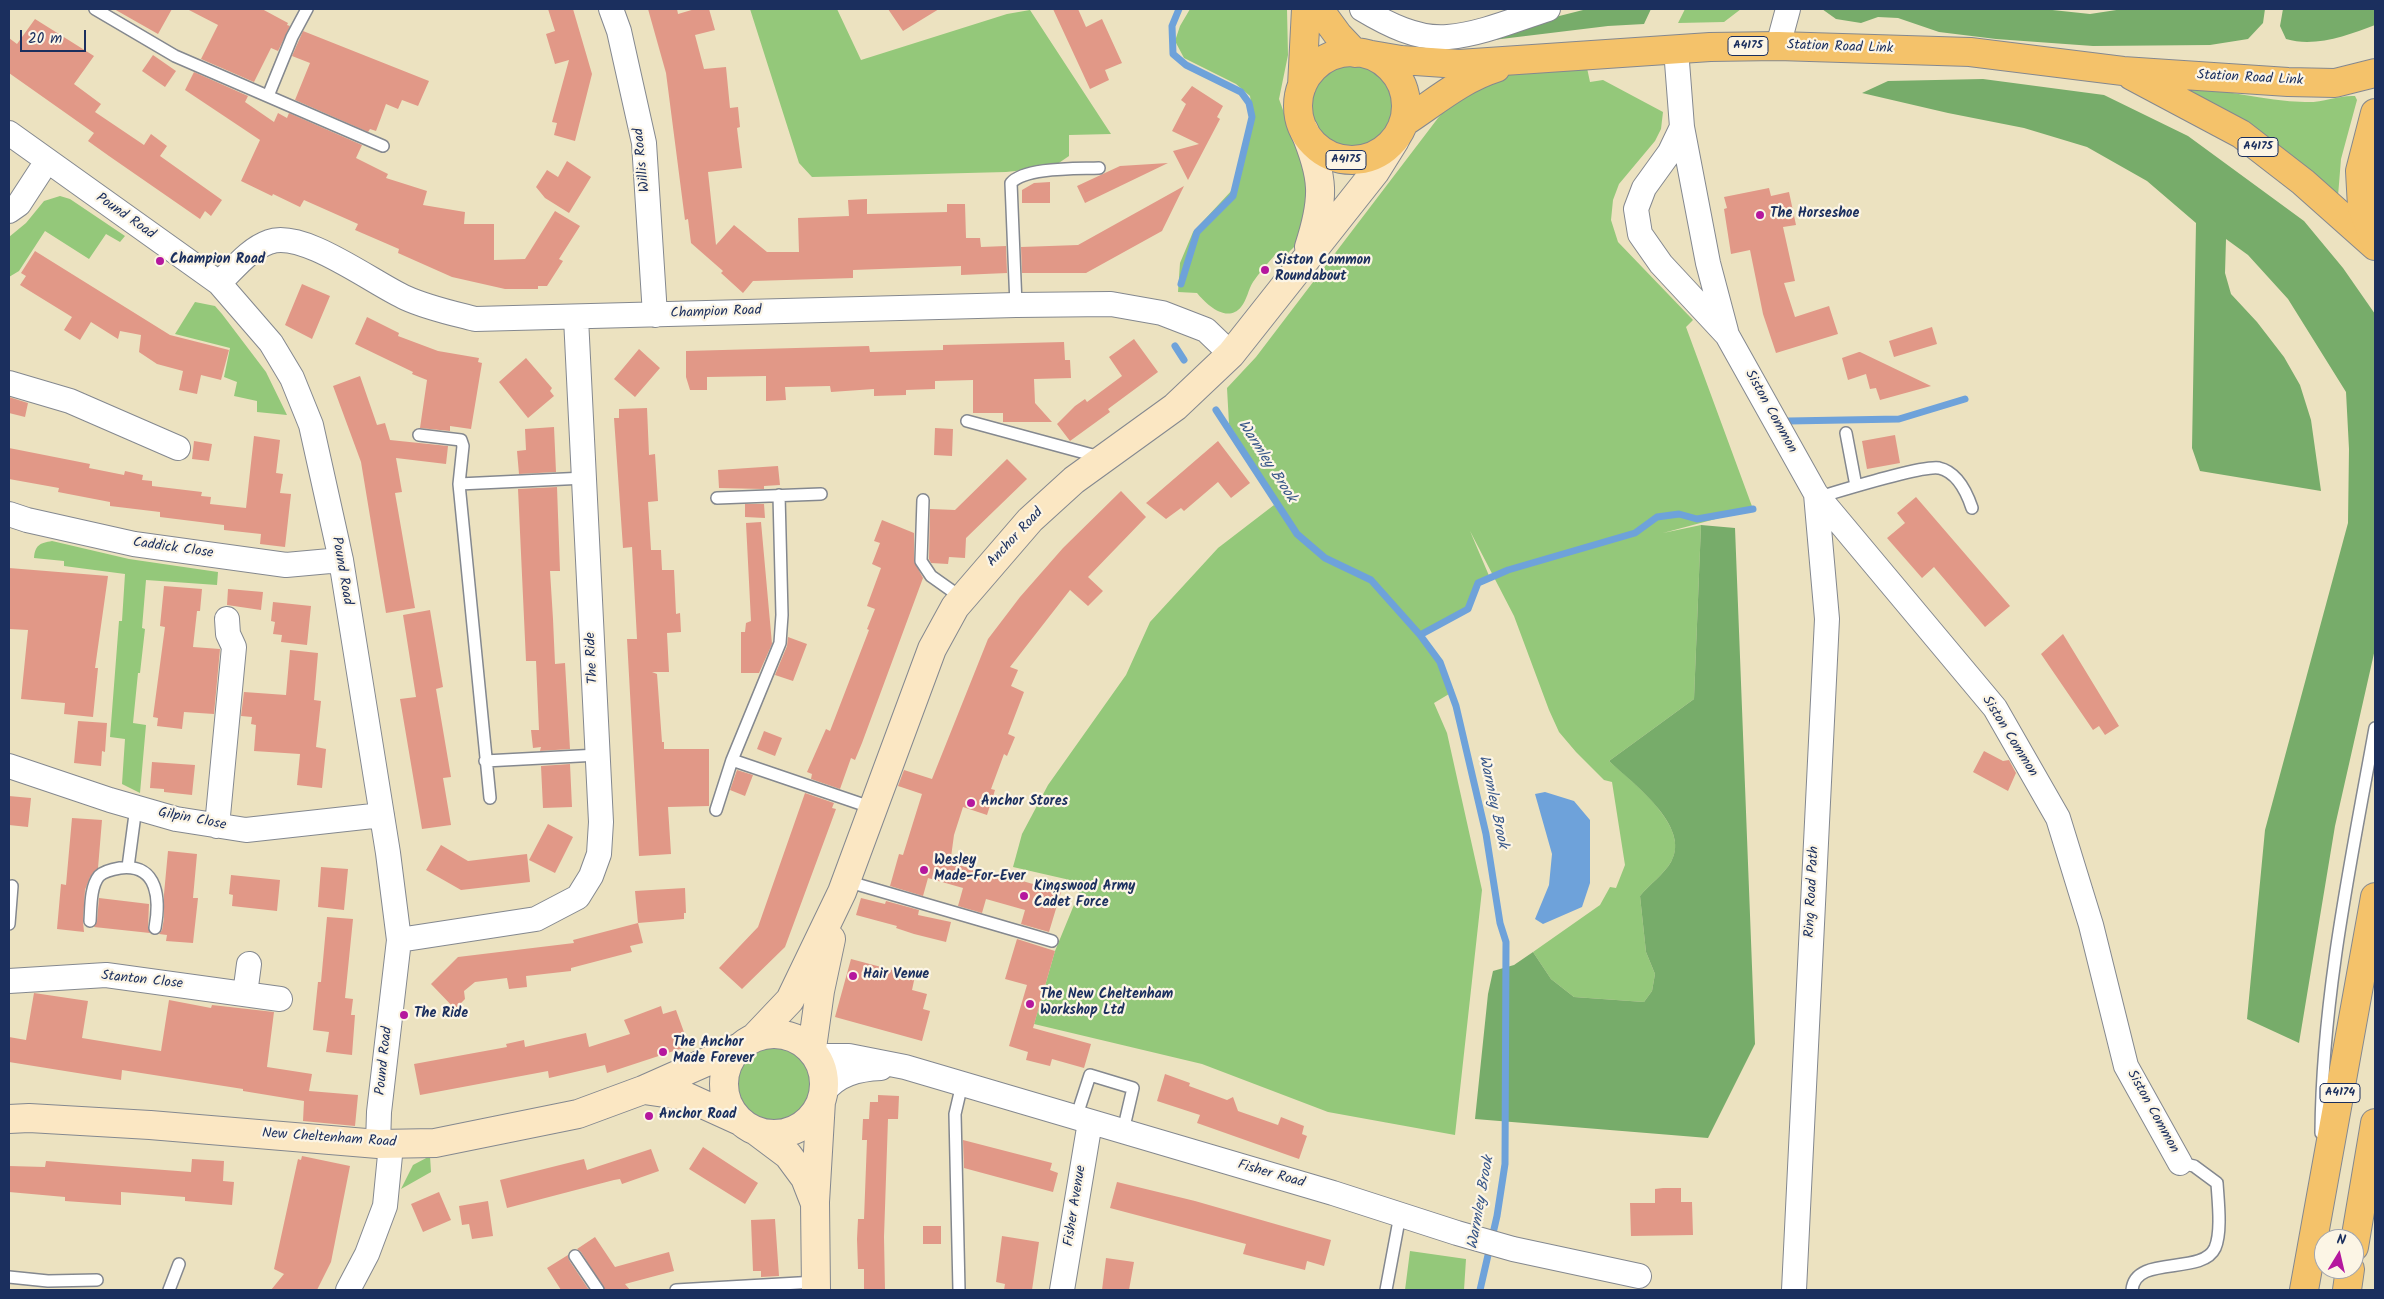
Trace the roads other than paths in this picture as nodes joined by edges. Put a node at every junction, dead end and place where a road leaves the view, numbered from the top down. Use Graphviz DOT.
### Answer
graph roads {
  1 [pos="95,9"];
  2 [pos="306,9"];
  3 [pos="612,9"];
  4 [pos="1306,9"];
  5 [pos="1319,9"];
  6 [pos="1362,9"];
  7 [pos="1548,9"];
  8 [pos="1788,9"];
  9 [pos="1778,46"];
  10 [pos="1676,49"];
  11 [pos="1360,54"];
  12 [pos="1526,58"];
  13 [pos="2123,71"];
  14 [pos="2375,73"];
  15 [pos="1302,86"];
  16 [pos="268,96"];
  17 [pos="2375,113"];
  18 [pos="1682,127"];
  19 [pos="1304,130"];
  20 [pos="1399,132"];
  21 [pos="9,133"];
  22 [pos="383,146"];
  23 [pos="48,161"];
  24 [pos="1099,168"];
  25 [pos="9,211"];
  26 [pos="2375,241"];
  27 [pos="2375,246"];
  28 [pos="1303,263"];
  29 [pos="219,283"];
  30 [pos="1016,305"];
  31 [pos="656,315"];
  32 [pos="576,318"];
  33 [pos="1727,335"];
  34 [pos="1231,354"];
  35 [pos="9,383"];
  36 [pos="967,421"];
  37 [pos="1846,433"];
  38 [pos="419,435"];
  39 [pos="178,448"];
  40 [pos="1104,459"];
  41 [pos="585,478"];
  42 [pos="459,484"];
  43 [pos="1856,486"];
  44 [pos="821,494"];
  45 [pos="778,495"];
  46 [pos="1818,496"];
  47 [pos="717,498"];
  48 [pos="923,500"];
  49 [pos="1972,508"];
  50 [pos="9,514"];
  51 [pos="340,560"];
  52 [pos="962,598"];
  53 [pos="227,619"];
  54 [pos="2375,728"];
  55 [pos="598,755"];
  56 [pos="732,760"];
  57 [pos="485,761"];
  58 [pos="9,766"];
  59 [pos="490,798"];
  60 [pos="136,807"];
  61 [pos="873,808"];
  62 [pos="716,810"];
  63 [pos="382,815"];
  64 [pos="217,826"];
  65 [pos="128,867"];
  66 [pos="12,886"];
  67 [pos="844,886"];
  68 [pos="2375,897"];
  69 [pos="90,921"];
  70 [pos="9,924"];
  71 [pos="154,928"];
  72 [pos="398,940"];
  73 [pos="1052,941"];
  74 [pos="249,964"];
  75 [pos="9,981"];
  76 [pos="245,994"];
  77 [pos="280,999"];
  78 [pos="747,1043"];
  79 [pos="815,1052"];
  80 [pos="905,1067"];
  81 [pos="962,1084"];
  82 [pos="643,1090"];
  83 [pos="822,1097"];
  84 [pos="9,1119"];
  85 [pos="1083,1120"];
  86 [pos="2375,1123"];
  87 [pos="748,1127"];
  88 [pos="1123,1132"];
  89 [pos="384,1144"];
  90 [pos="2180,1163"];
  91 [pos="2320,1200"];
  92 [pos="815,1202"];
  93 [pos="1400,1214"];
  94 [pos="2357,1229"];
  95 [pos="575,1256"];
  96 [pos="179,1264"];
  97 [pos="1639,1276"];
  98 [pos="14,1277"];
  99 [pos="97,1280"];
  100 [pos="816,1286"];
  101 [pos="18,1290"];
  102 [pos="169,1290"];
  103 [pos="348,1290"];
  104 [pos="598,1290"];
  105 [pos="676,1290"];
  106 [pos="959,1290"];
  107 [pos="1062,1290"];
  108 [pos="1386,1290"];
  109 [pos="1794,1290"];
  110 [pos="2132,1290"];
  111 [pos="2304,1290"];
  1 -- 16 [label="lane"];
  2 -- 16 [label="lane"];
  3 -- 31 [label="street, Willis Road"];
  4 -- 15 [label="main road, A4175"];
  5 -- 11 [label="main road"];
  6 -- 7 [label="street"];
  8 -- 9 [label="street"];
  9 -- 10 [label="main road, Station Road Link / A4175"];
  9 -- 13 [label="main road, Station Road Link / A4175"];
  10 -- 12 [label="main road, Station Road Link / A4175"];
  10 -- 18 [label="street, Siston Common"];
  11 -- 12 [label="main road, Station Road Link / A4175"];
  11 -- 15 [label="main road, A4175"];
  11 -- 20 [label="main road"];
  12 -- 20 [label="main road, Station Road Link / A4175"];
  13 -- 14 [label="main road, Station Road Link / A4175"];
  13 -- 27 [label="main road, Station Road Link / A4175"];
  15 -- 19 [label="main road, A4175"];
  16 -- 22 [label="lane"];
  17 -- 26 [label="main road"];
  18 -- 33 [label="street, Siston Common"];
  18 -- 33 [label="street, Siston Common"];
  19 -- 20 [label="main road, A4175"];
  19 -- 28 [label="street, Anchor Road"];
  20 -- 28 [label="street, Anchor Road"];
  21 -- 23 [label="street, Pound Road"];
  23 -- 25 [label="street"];
  23 -- 29 [label="street, Pound Road"];
  24 -- 30 [label="lane"];
  28 -- 34 [label="street, Anchor Road"];
  29 -- 32 [label="street, Champion Road"];
  29 -- 51 [label="street, Pound Road"];
  30 -- 31 [label="street, Champion Road"];
  30 -- 34 [label="street, Champion Road"];
  31 -- 32 [label="street, Champion Road"];
  32 -- 41 [label="street, The Ride"];
  33 -- 46 [label="street, Siston Common"];
  34 -- 40 [label="street, Anchor Road"];
  35 -- 39 [label="street"];
  36 -- 40 [label="lane"];
  37 -- 43 [label="lane"];
  38 -- 42 [label="lane"];
  40 -- 52 [label="street, Anchor Road"];
  41 -- 42 [label="lane"];
  41 -- 55 [label="street, The Ride"];
  42 -- 57 [label="lane"];
  43 -- 46 [label="lane"];
  43 -- 49 [label="lane"];
  44 -- 45 [label="lane"];
  45 -- 47 [label="lane"];
  45 -- 56 [label="lane"];
  46 -- 90 [label="street, Siston Common"];
  46 -- 109 [label="street, Ring Road Path"];
  48 -- 52 [label="lane"];
  50 -- 51 [label="street, Caddick Close"];
  51 -- 63 [label="street, Pound Road"];
  52 -- 61 [label="street, Anchor Road"];
  53 -- 64 [label="street"];
  54 -- 91 [label="lane"];
  55 -- 57 [label="lane"];
  55 -- 72 [label="street, The Ride"];
  56 -- 61 [label="lane"];
  56 -- 62 [label="lane"];
  57 -- 59 [label="lane"];
  58 -- 60 [label="street, Gilpin Close"];
  60 -- 64 [label="street, Gilpin Close"];
  60 -- 65 [label="lane"];
  61 -- 67 [label="street, Anchor Road"];
  63 -- 64 [label="street, Gilpin Close"];
  63 -- 72 [label="street, Pound Road"];
  65 -- 69 [label="lane"];
  65 -- 71 [label="lane"];
  66 -- 70 [label="lane"];
  67 -- 73 [label="lane"];
  67 -- 78 [label="street, Anchor Road"];
  67 -- 79 [label="street, Anchor Road"];
  68 -- 91 [label="main road, A4174"];
  72 -- 89 [label="street, Pound Road"];
  74 -- 76 [label="street"];
  75 -- 76 [label="street, Stanton Close"];
  76 -- 77 [label="street, Stanton Close"];
  78 -- 79 [label="street"];
  78 -- 82 [label="street, New Cheltenham Road"];
  78 -- 87 [label="street"];
  79 -- 80 [label="street, Fisher Road"];
  79 -- 83 [label="street"];
  80 -- 81 [label="street, Fisher Road"];
  80 -- 83 [label="street, Fisher Road"];
  81 -- 85 [label="street, Fisher Road"];
  81 -- 106 [label="lane"];
  82 -- 87 [label="street, New Cheltenham Road"];
  82 -- 89 [label="street, New Cheltenham Road"];
  83 -- 87 [label="street"];
  83 -- 92 [label="street"];
  84 -- 89 [label="street, New Cheltenham Road"];
  85 -- 88 [label="street, Fisher Road"];
  85 -- 88 [label="lane"];
  85 -- 107 [label="street, Fisher Avenue"];
  86 -- 94 [label="main road"];
  87 -- 92 [label="street"];
  88 -- 93 [label="street, Fisher Road"];
  89 -- 103 [label="street, Pound Road"];
  90 -- 110 [label="lane"];
  91 -- 111 [label="main road, A4174"];
  92 -- 100 [label="street"];
  93 -- 97 [label="street, Fisher Road"];
  93 -- 108 [label="lane"];
  95 -- 104 [label="lane"];
  96 -- 102 [label="lane"];
  98 -- 99 [label="lane"];
  98 -- 101 [label="lane"];
  100 -- 105 [label="lane"];
}
